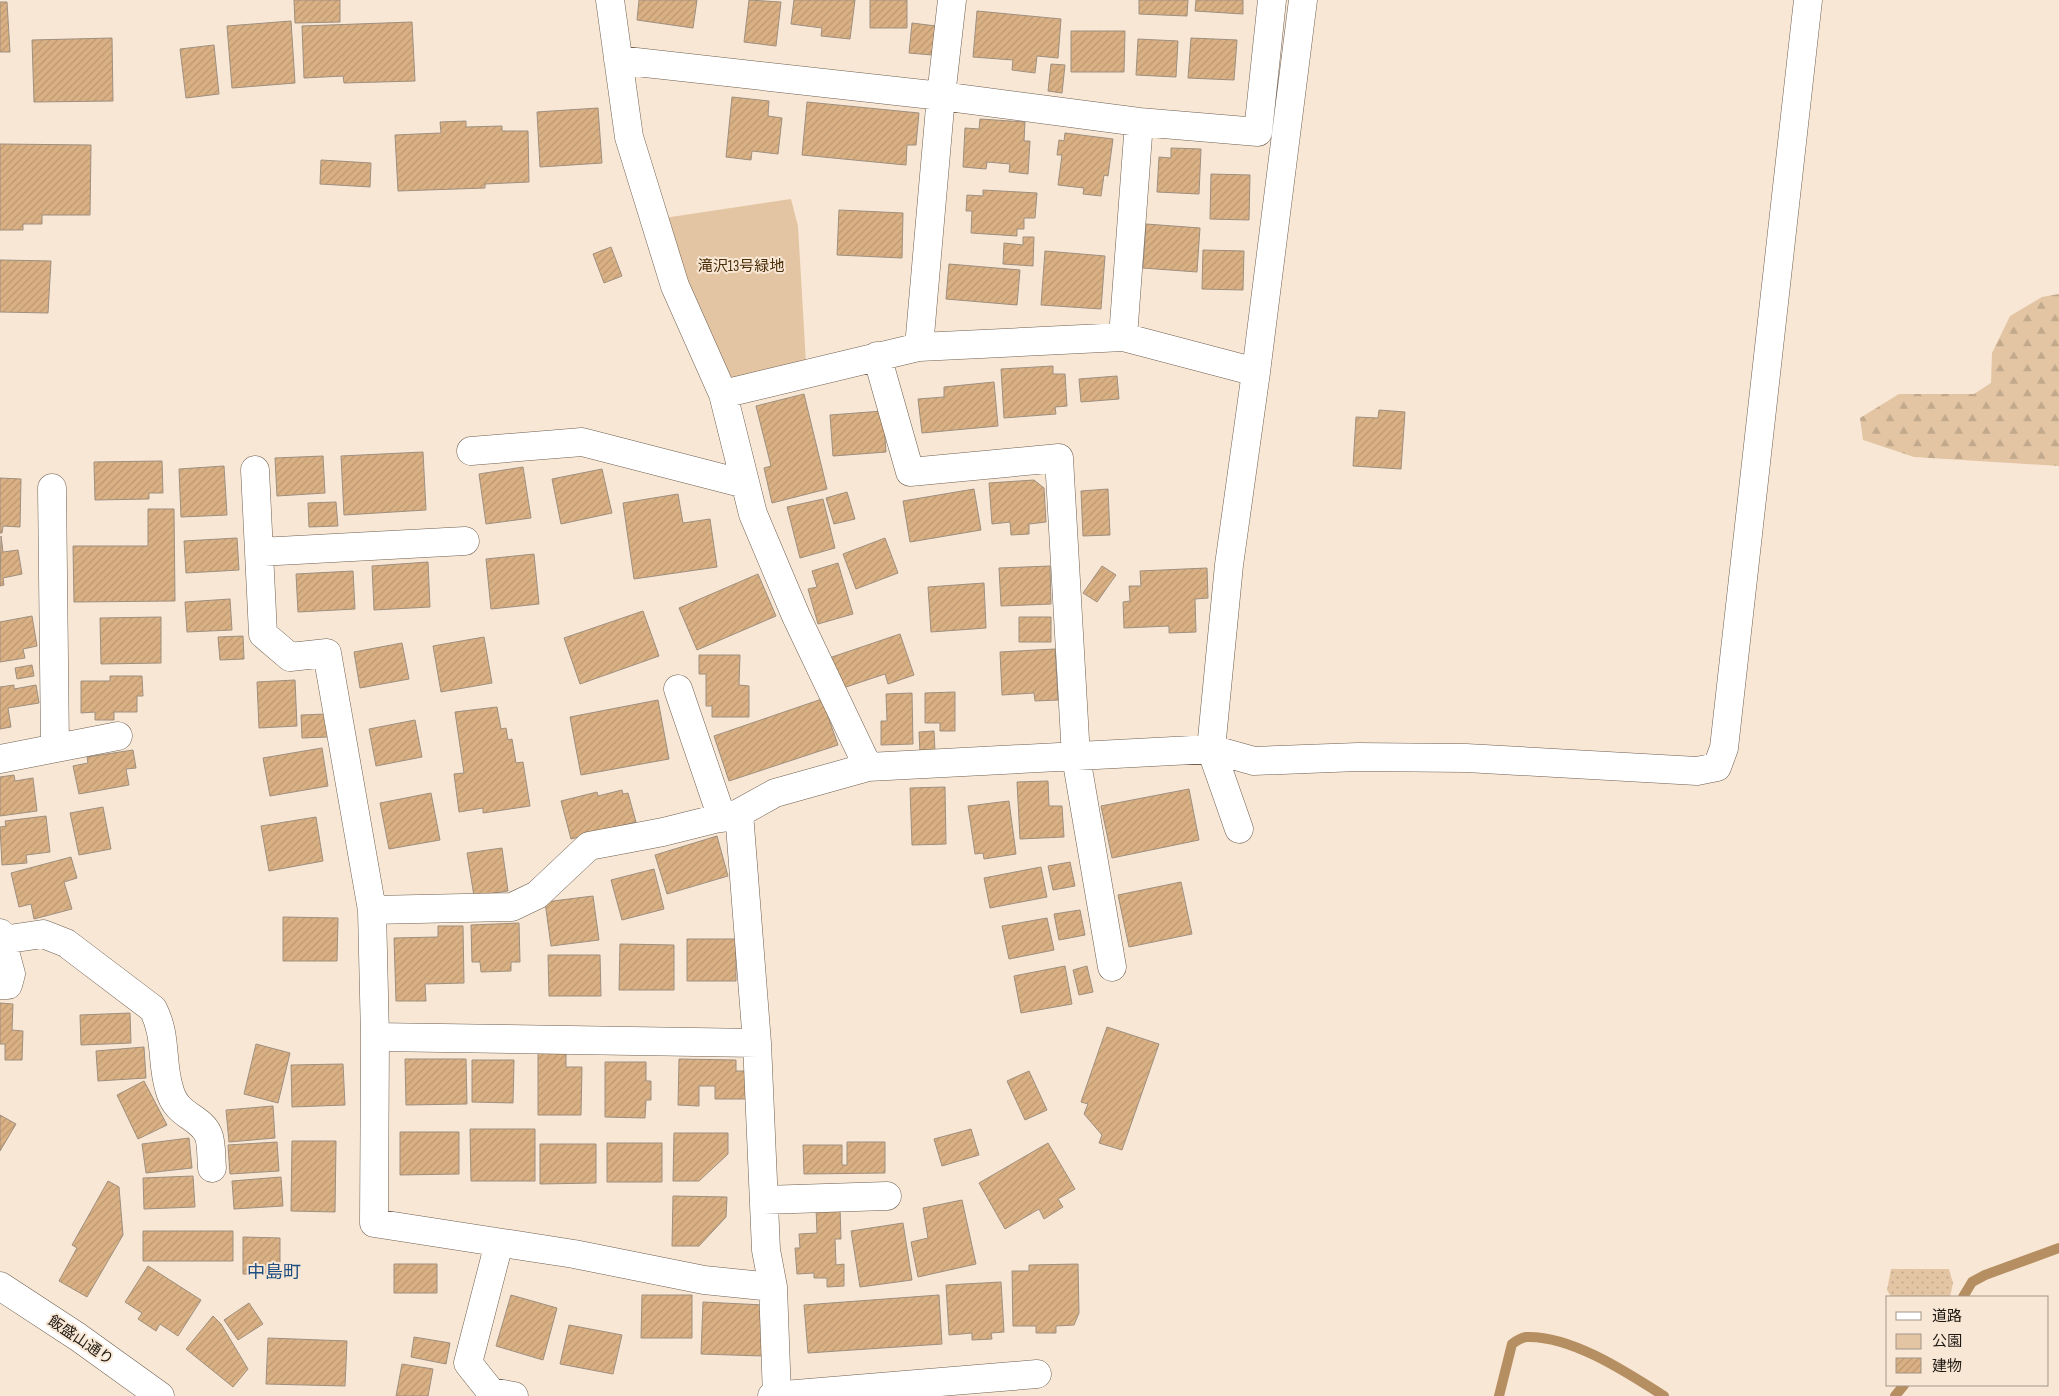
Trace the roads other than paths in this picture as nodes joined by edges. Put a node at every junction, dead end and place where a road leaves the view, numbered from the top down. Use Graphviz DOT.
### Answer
graph roads {
  1 [pos="610,0"];
  2 [pos="952,0"];
  3 [pos="1272,0"];
  4 [pos="1303,0"];
  5 [pos="1808,0"];
  6 [pos="618,60"];
  7 [pos="941,96"];
  8 [pos="1139,122"];
  9 [pos="1124,337"];
  10 [pos="919,347"];
  11 [pos="877,356"];
  12 [pos="1256,372"];
  13 [pos="724,394"];
  14 [pos="471,451"];
  15 [pos="255,470"];
  16 [pos="745,484"];
  17 [pos="52,488"];
  18 [pos="465,541"];
  19 [pos="259,552"];
  20 [pos="678,689"];
  21 [pos="118,736"];
  22 [pos="55,748"];
  23 [pos="1211,749"];
  24 [pos="1076,756"];
  25 [pos="0,759"];
  26 [pos="868,767"];
  27 [pos="730,816"];
  28 [pos="1240,829"];
  29 [pos="372,910"];
  30 [pos="1,936"];
  31 [pos="1112,967"];
  32 [pos="0,985"];
  33 [pos="374,1038"];
  34 [pos="757,1043"];
  35 [pos="212,1168"];
  36 [pos="887,1196"];
  37 [pos="764,1200"];
  38 [pos="499,1243"];
  39 [pos="0,1286"];
  40 [pos="773,1287"];
  41 [pos="1037,1374"];
  42 [pos="160,1396"];
  43 [pos="514,1396"];
  44 [pos="772,1396"];
  45 [pos="777,1396"];
  1 -- 6 [label="street"];
  2 -- 7 [label="street"];
  3 -- 8 [label="street"];
  4 -- 12 [label="street"];
  5 -- 23 [label="street"];
  6 -- 7 [label="street"];
  6 -- 13 [label="street"];
  7 -- 8 [label="street"];
  7 -- 10 [label="street"];
  8 -- 9 [label="street"];
  9 -- 10 [label="street"];
  9 -- 12 [label="street"];
  10 -- 11 [label="street"];
  11 -- 13 [label="street"];
  11 -- 24 [label="street"];
  12 -- 23 [label="street"];
  13 -- 16 [label="street"];
  14 -- 16 [label="street"];
  15 -- 19 [label="street"];
  16 -- 26 [label="street"];
  17 -- 22 [label="street"];
  18 -- 19 [label="street"];
  19 -- 29 [label="street"];
  20 -- 27 [label="street"];
  21 -- 22 [label="street"];
  22 -- 25 [label="street"];
  23 -- 24 [label="street"];
  23 -- 28 [label="street"];
  24 -- 26 [label="street"];
  24 -- 31 [label="street"];
  26 -- 27 [label="street"];
  27 -- 29 [label="street"];
  27 -- 34 [label="street"];
  29 -- 33 [label="street"];
  30 -- 32 [label="street"];
  30 -- 35 [label="street"];
  33 -- 34 [label="street"];
  33 -- 38 [label="street"];
  34 -- 37 [label="street"];
  36 -- 37 [label="street"];
  37 -- 40 [label="street"];
  38 -- 40 [label="street"];
  38 -- 43 [label="street"];
  39 -- 42 [label="street, 飯盛山通り"];
  40 -- 45 [label="street"];
  41 -- 45 [label="street"];
  44 -- 45 [label="street"];
}
